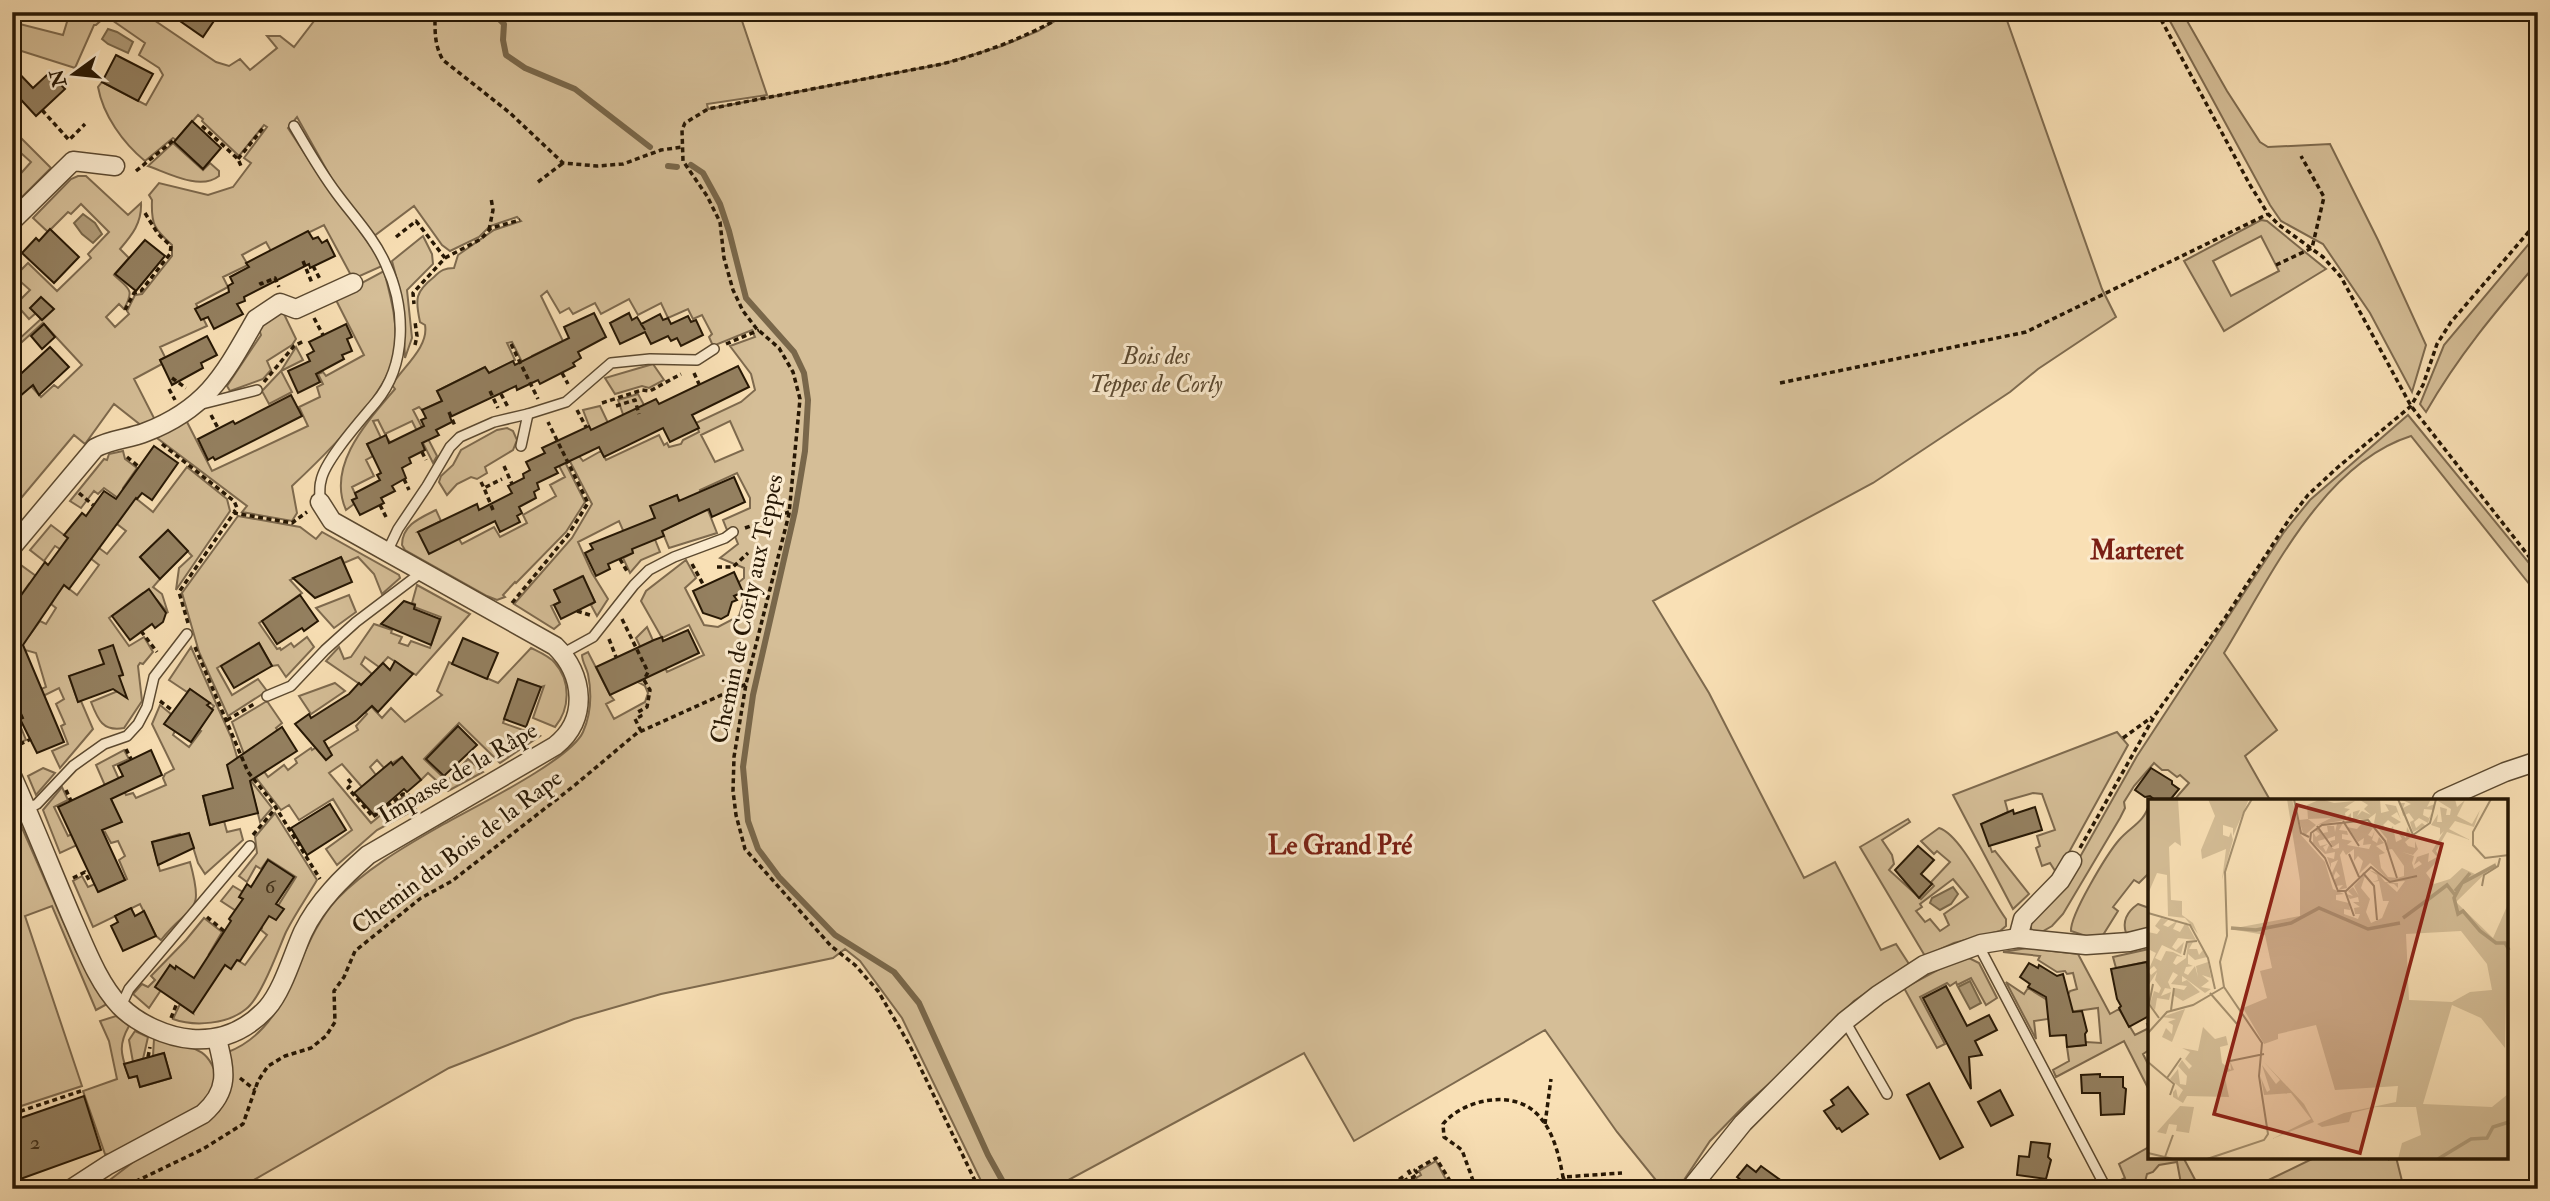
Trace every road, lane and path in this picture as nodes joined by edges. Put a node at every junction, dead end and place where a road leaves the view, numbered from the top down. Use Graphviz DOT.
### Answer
graph roads {
  1 [pos="435,12"];
  2 [pos="1070,12"];
  3 [pos="2157,12"];
  4 [pos="42,110"];
  5 [pos="85,124"];
  6 [pos="202,126"];
  7 [pos="294,126"];
  8 [pos="264,127"];
  9 [pos="174,140"];
  10 [pos="682,147"];
  11 [pos="2301,156"];
  12 [pos="238,159"];
  13 [pos="563,163"];
  14 [pos="115,166"];
  15 [pos="241,166"];
  16 [pos="136,171"];
  17 [pos="538,182"];
  18 [pos="491,198"];
  19 [pos="145,213"];
  20 [pos="2268,214"];
  21 [pos="520,220"];
  22 [pos="12,221"];
  23 [pos="2538,221"];
  24 [pos="489,230"];
  25 [pos="397,237"];
  26 [pos="2312,248"];
  27 [pos="444,258"];
  28 [pos="303,261"];
  29 [pos="2276,265"];
  30 [pos="353,283"];
  31 [pos="319,298"];
  32 [pos="125,310"];
  33 [pos="759,330"];
  34 [pos="304,341"];
  35 [pos="511,344"];
  36 [pos="714,349"];
  37 [pos="413,351"];
  38 [pos="686,372"];
  39 [pos="1780,383"];
  40 [pos="257,390"];
  41 [pos="571,398"];
  42 [pos="603,403"];
  43 [pos="616,406"];
  44 [pos="2412,406"];
  45 [pos="193,407"];
  46 [pos="543,410"];
  47 [pos="528,414"];
  48 [pos="639,414"];
  49 [pos="586,427"];
  50 [pos="147,432"];
  51 [pos="521,446"];
  52 [pos="504,466"];
  53 [pos="502,479"];
  54 [pos="481,482"];
  55 [pos="512,484"];
  56 [pos="484,488"];
  57 [pos="320,502"];
  58 [pos="380,505"];
  59 [pos="494,510"];
  60 [pos="789,512"];
  61 [pos="234,513"];
  62 [pos="733,532"];
  63 [pos="368,541"];
  64 [pos="12,547"];
  65 [pos="387,552"];
  66 [pos="687,553"];
  67 [pos="748,553"];
  68 [pos="718,567"];
  69 [pos="2538,568"];
  70 [pos="422,572"];
  71 [pos="704,586"];
  72 [pos="616,607"];
  73 [pos="502,615"];
  74 [pos="141,631"];
  75 [pos="189,634"];
  76 [pos="562,654"];
  77 [pos="166,662"];
  78 [pos="746,684"];
  79 [pos="267,696"];
  80 [pos="2155,715"];
  81 [pos="227,720"];
  82 [pos="641,731"];
  83 [pos="2123,738"];
  84 [pos="31,739"];
  85 [pos="12,748"];
  86 [pos="2538,761"];
  87 [pos="12,776"];
  88 [pos="348,779"];
  89 [pos="415,797"];
  90 [pos="2444,799"];
  91 [pos="276,808"];
  92 [pos="27,809"];
  93 [pos="250,843"];
  94 [pos="2072,861"];
  95 [pos="329,892"];
  96 [pos="197,910"];
  97 [pos="224,931"];
  98 [pos="2148,937"];
  99 [pos="2018,938"];
  100 [pos="1981,944"];
  101 [pos="121,1006"];
  102 [pos="1845,1021"];
  103 [pos="217,1039"];
  104 [pos="238,1076"];
  105 [pos="1551,1079"];
  106 [pos="255,1090"];
  107 [pos="81,1091"];
  108 [pos="1887,1094"];
  109 [pos="12,1114"];
  110 [pos="1545,1124"];
  111 [pos="1408,1170"];
  112 [pos="1622,1173"];
  113 [pos="1412,1177"];
  114 [pos="1563,1177"];
  115 [pos="1454,1187"];
  116 [pos="2105,1188"];
  117 [pos="71,1189"];
  118 [pos="120,1189"];
  119 [pos="979,1189"];
  120 [pos="1385,1189"];
  121 [pos="1419,1189"];
  122 [pos="1446,1189"];
  123 [pos="1476,1189"];
  124 [pos="1542,1189"];
  125 [pos="1568,1189"];
  126 [pos="1690,1189"];
  1 -- 13 [label="path"];
  2 -- 10 [label="path"];
  3 -- 20 [label="path"];
  4 -- 5 [label="path"];
  6 -- 12 [label="path"];
  7 -- 57 [label="lane"];
  8 -- 12 [label="path"];
  9 -- 16 [label="path"];
  10 -- 13 [label="path"];
  10 -- 33 [label="path, Chemin de Corly aux Teppes"];
  11 -- 26 [label="path"];
  12 -- 15 [label="path"];
  13 -- 17 [label="path"];
  14 -- 22 [label="street"];
  18 -- 24 [label="path"];
  19 -- 32 [label="path"];
  20 -- 26 [label="path"];
  20 -- 39 [label="path"];
  21 -- 24 [label="path"];
  23 -- 44 [label="path"];
  24 -- 27 [label="path"];
  25 -- 27 [label="path"];
  26 -- 29 [label="path"];
  26 -- 44 [label="path"];
  27 -- 37 [label="path"];
  28 -- 31 [label="path"];
  30 -- 31 [label="street"];
  31 -- 45 [label="street"];
  33 -- 36 [label="path"];
  33 -- 60 [label="path, Chemin de Corly aux Teppes"];
  34 -- 40 [label="path"];
  35 -- 46 [label="path"];
  36 -- 41 [label="lane"];
  38 -- 42 [label="path"];
  40 -- 45 [label="lane"];
  41 -- 46 [label="lane"];
  41 -- 49 [label="path"];
  43 -- 48 [label="path"];
  44 -- 69 [label="path"];
  44 -- 80 [label="path"];
  45 -- 50 [label="street"];
  46 -- 47 [label="lane"];
  46 -- 73 [label="path"];
  47 -- 51 [label="lane"];
  47 -- 65 [label="lane"];
  50 -- 61 [label="path"];
  50 -- 64 [label="street"];
  52 -- 55 [label="path"];
  53 -- 56 [label="path"];
  54 -- 56 [label="path"];
  56 -- 59 [label="path"];
  57 -- 61 [label="path"];
  57 -- 63 [label="street, Impasse de la Râpe"];
  58 -- 63 [label="path"];
  60 -- 62 [label="path"];
  60 -- 78 [label="path, Chemin de Corly aux Teppes"];
  61 -- 75 [label="path"];
  62 -- 66 [label="lane"];
  63 -- 65 [label="street, Impasse de la Râpe"];
  65 -- 70 [label="street, Impasse de la Râpe"];
  66 -- 71 [label="path"];
  66 -- 72 [label="lane"];
  67 -- 68 [label="path"];
  70 -- 73 [label="street, Impasse de la Râpe"];
  70 -- 79 [label="lane"];
  72 -- 76 [label="lane"];
  72 -- 82 [label="path"];
  73 -- 76 [label="street, Impasse de la Râpe"];
  74 -- 77 [label="path"];
  75 -- 77 [label="lane"];
  75 -- 81 [label="path"];
  76 -- 95 [label="street, Impasse de la Râpe"];
  77 -- 92 [label="lane"];
  78 -- 82 [label="path, Chemin du Bois de la Rape"];
  78 -- 119 [label="path, Chemin de Corly aux Teppes"];
  79 -- 81 [label="path"];
  80 -- 83 [label="path"];
  80 -- 94 [label="path"];
  81 -- 91 [label="path"];
  82 -- 106 [label="path, Chemin du Bois de la Rape"];
  84 -- 85 [label="path"];
  86 -- 90 [label="street"];
  87 -- 92 [label="street, Impasse de la Râpe"];
  88 -- 89 [label="path"];
  91 -- 93 [label="path"];
  91 -- 95 [label="path"];
  92 -- 101 [label="street, Impasse de la Râpe"];
  93 -- 96 [label="lane"];
  94 -- 99 [label="street"];
  95 -- 103 [label="street, Impasse de la Râpe"];
  96 -- 97 [label="path"];
  96 -- 101 [label="lane"];
  98 -- 99 [label="street"];
  99 -- 100 [label="street"];
  100 -- 102 [label="street"];
  100 -- 116 [label="lane"];
  101 -- 103 [label="street, Impasse de la Râpe"];
  102 -- 108 [label="lane"];
  102 -- 126 [label="street"];
  103 -- 117 [label="street"];
  104 -- 106 [label="path"];
  105 -- 110 [label="path"];
  106 -- 118 [label="path, Chemin du Bois de la Rape"];
  107 -- 109 [label="path"];
  110 -- 114 [label="path"];
  110 -- 123 [label="path"];
  111 -- 113 [label="path"];
  112 -- 114 [label="path"];
  113 -- 115 [label="path"];
  113 -- 120 [label="path"];
  113 -- 121 [label="path"];
  114 -- 124 [label="path"];
  114 -- 125 [label="path"];
  115 -- 122 [label="path"];
}
